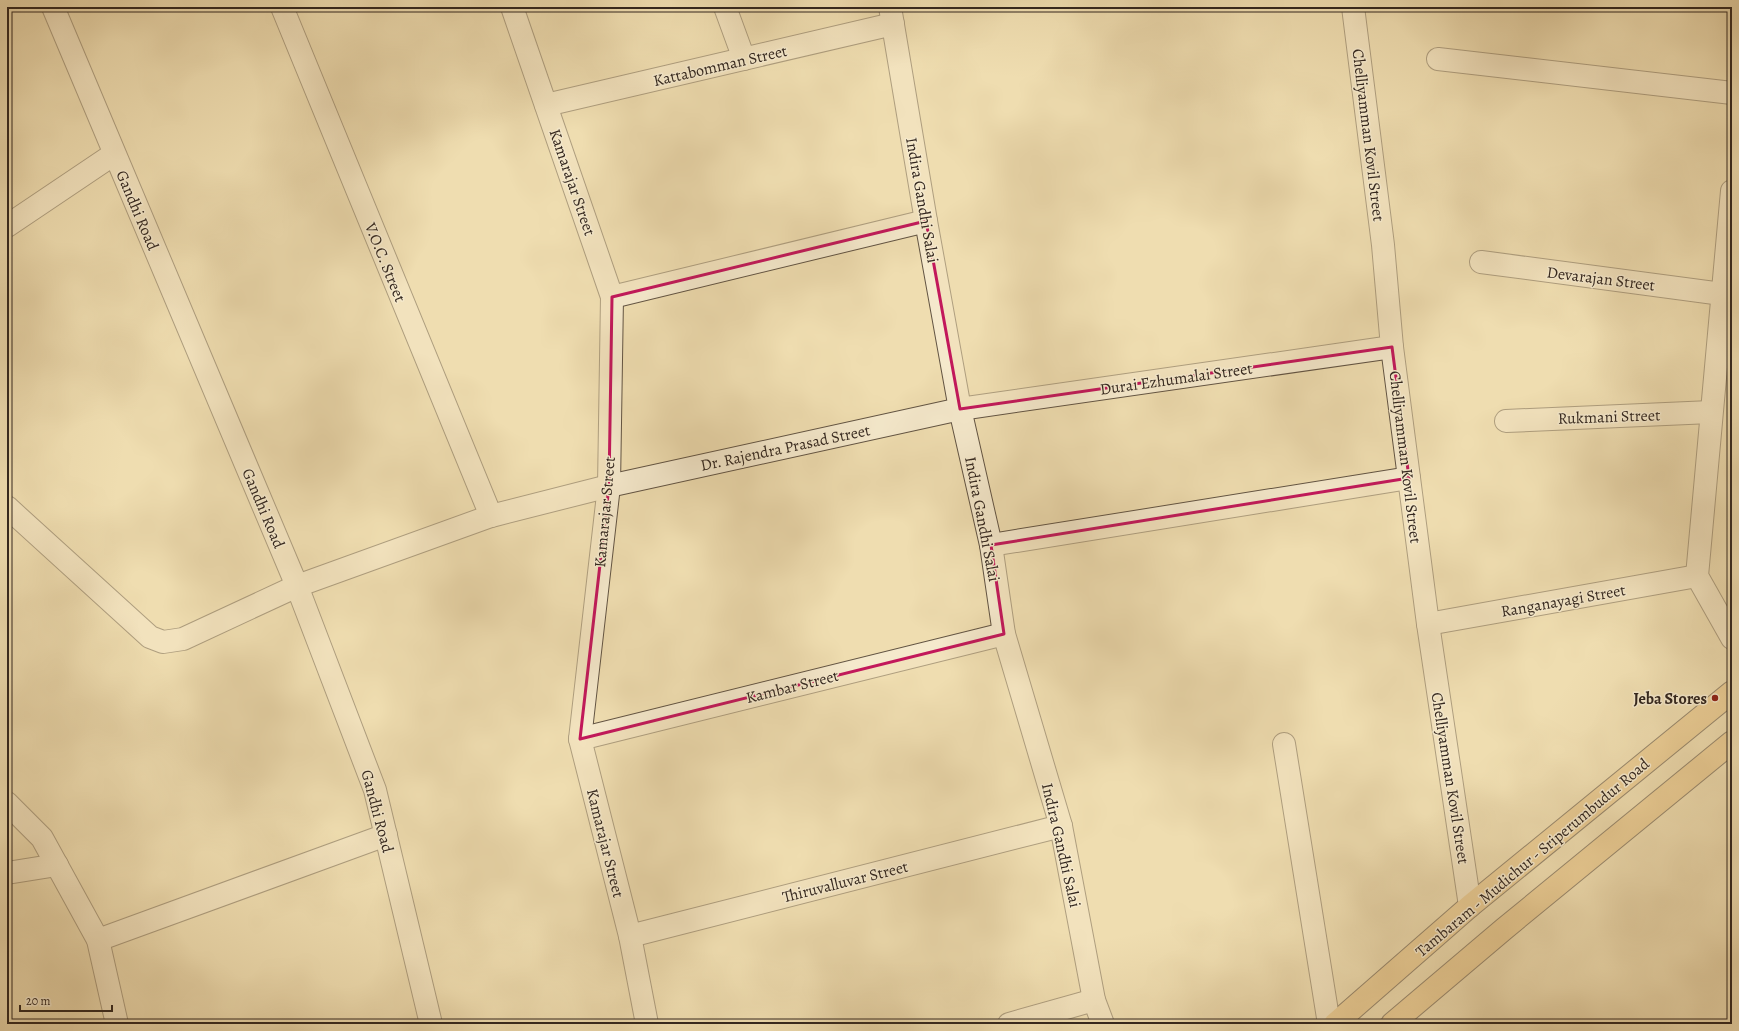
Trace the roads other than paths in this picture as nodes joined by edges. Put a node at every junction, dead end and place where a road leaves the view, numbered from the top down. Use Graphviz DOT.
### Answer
graph roads {
  1 [pos="53,7"];
  2 [pos="282,7"];
  3 [pos="512,7"];
  4 [pos="725,7"];
  5 [pos="1353,7"];
  6 [pos="892,15"];
  7 [pos="1438,59"];
  8 [pos="744,60"];
  9 [pos="1732,93"];
  10 [pos="546,105"];
  11 [pos="114,154"];
  12 [pos="1732,191"];
  13 [pos="926,221"];
  14 [pos="7,226"];
  15 [pos="1481,262"];
  16 [pos="1722,294"];
  17 [pos="612,298"];
  18 [pos="1392,347"];
  19 [pos="960,409"];
  20 [pos="1711,412"];
  21 [pos="1506,420"];
  22 [pos="1409,478"];
  23 [pos="609,486"];
  24 [pos="7,507"];
  25 [pos="491,516"];
  26 [pos="991,544"];
  27 [pos="1697,576"];
  28 [pos="297,586"];
  29 [pos="1428,624"];
  30 [pos="1004,634"];
  31 [pos="1732,638"];
  32 [pos="1732,692"];
  33 [pos="580,738"];
  34 [pos="1732,742"];
  35 [pos="1284,744"];
  36 [pos="7,803"];
  37 [pos="1061,826"];
  38 [pos="386,835"];
  39 [pos="57,865"];
  40 [pos="7,873"];
  41 [pos="1470,906"];
  42 [pos="630,936"];
  43 [pos="98,940"];
  44 [pos="1094,1000"];
  45 [pos="117,1024"];
  46 [pos="431,1024"];
  47 [pos="647,1024"];
  48 [pos="1009,1024"];
  49 [pos="1103,1024"];
  50 [pos="1329,1024"];
  51 [pos="1335,1024"];
  52 [pos="1392,1024"];
  1 -- 11 [label="street, Gandhi Road"];
  2 -- 25 [label="street, V.O.C. Street"];
  3 -- 10 [label="street, Kamarajar Street"];
  4 -- 8 [label="street"];
  5 -- 18 [label="street, Chelliyamman Kovil Street"];
  6 -- 8 [label="street, Kattabomman Street"];
  6 -- 13 [label="street, Indira Gandhi Salai"];
  7 -- 9 [label="street"];
  8 -- 10 [label="street, Kattabomman Street"];
  10 -- 17 [label="street, Kamarajar Street"];
  11 -- 14 [label="street"];
  11 -- 28 [label="street, Gandhi Road"];
  12 -- 16 [label="street"];
  13 -- 17 [label="street"];
  13 -- 19 [label="street, Indira Gandhi Salai"];
  15 -- 16 [label="street, Devarajan Street"];
  16 -- 20 [label="street"];
  17 -- 23 [label="street, Kamarajar Street"];
  18 -- 19 [label="street, Durai Ezhumalai Street"];
  18 -- 22 [label="street, Chelliyamman Kovil Street"];
  19 -- 23 [label="street, Dr. Rajendra Prasad Street"];
  19 -- 26 [label="street, Indira Gandhi Salai"];
  20 -- 21 [label="street, Rukmani Street"];
  20 -- 27 [label="street"];
  22 -- 26 [label="street"];
  22 -- 29 [label="street, Chelliyamman Kovil Street"];
  23 -- 25 [label="street, Dr. Rajendra Prasad Street"];
  23 -- 33 [label="street, Kamarajar Street"];
  24 -- 28 [label="street, Dr. Rajendra Prasad Street"];
  25 -- 28 [label="street, Dr. Rajendra Prasad Street"];
  26 -- 30 [label="street, Indira Gandhi Salai"];
  27 -- 29 [label="street, Ranganayagi Street"];
  27 -- 31 [label="street"];
  28 -- 38 [label="street, Gandhi Road"];
  29 -- 41 [label="street, Chelliyamman Kovil Street"];
  30 -- 33 [label="street, Kambar Street"];
  30 -- 37 [label="street, Indira Gandhi Salai"];
  32 -- 41 [label="main road, Tambaram - Mudichur - Sriperumbudur Road"];
  33 -- 42 [label="street, Kamarajar Street"];
  34 -- 52 [label="main road"];
  35 -- 50 [label="street"];
  36 -- 39 [label="street"];
  37 -- 42 [label="street, Thiruvalluvar Street"];
  37 -- 44 [label="street, Indira Gandhi Salai"];
  38 -- 43 [label="street"];
  38 -- 46 [label="street, Gandhi Road"];
  39 -- 40 [label="street"];
  39 -- 43 [label="street"];
  41 -- 51 [label="main road, Tambaram - Mudichur - Sriperumbudur Road"];
  42 -- 47 [label="street, Kamarajar Street"];
  43 -- 45 [label="street"];
  44 -- 48 [label="street"];
  44 -- 49 [label="street, Indira Gandhi Salai"];
}
